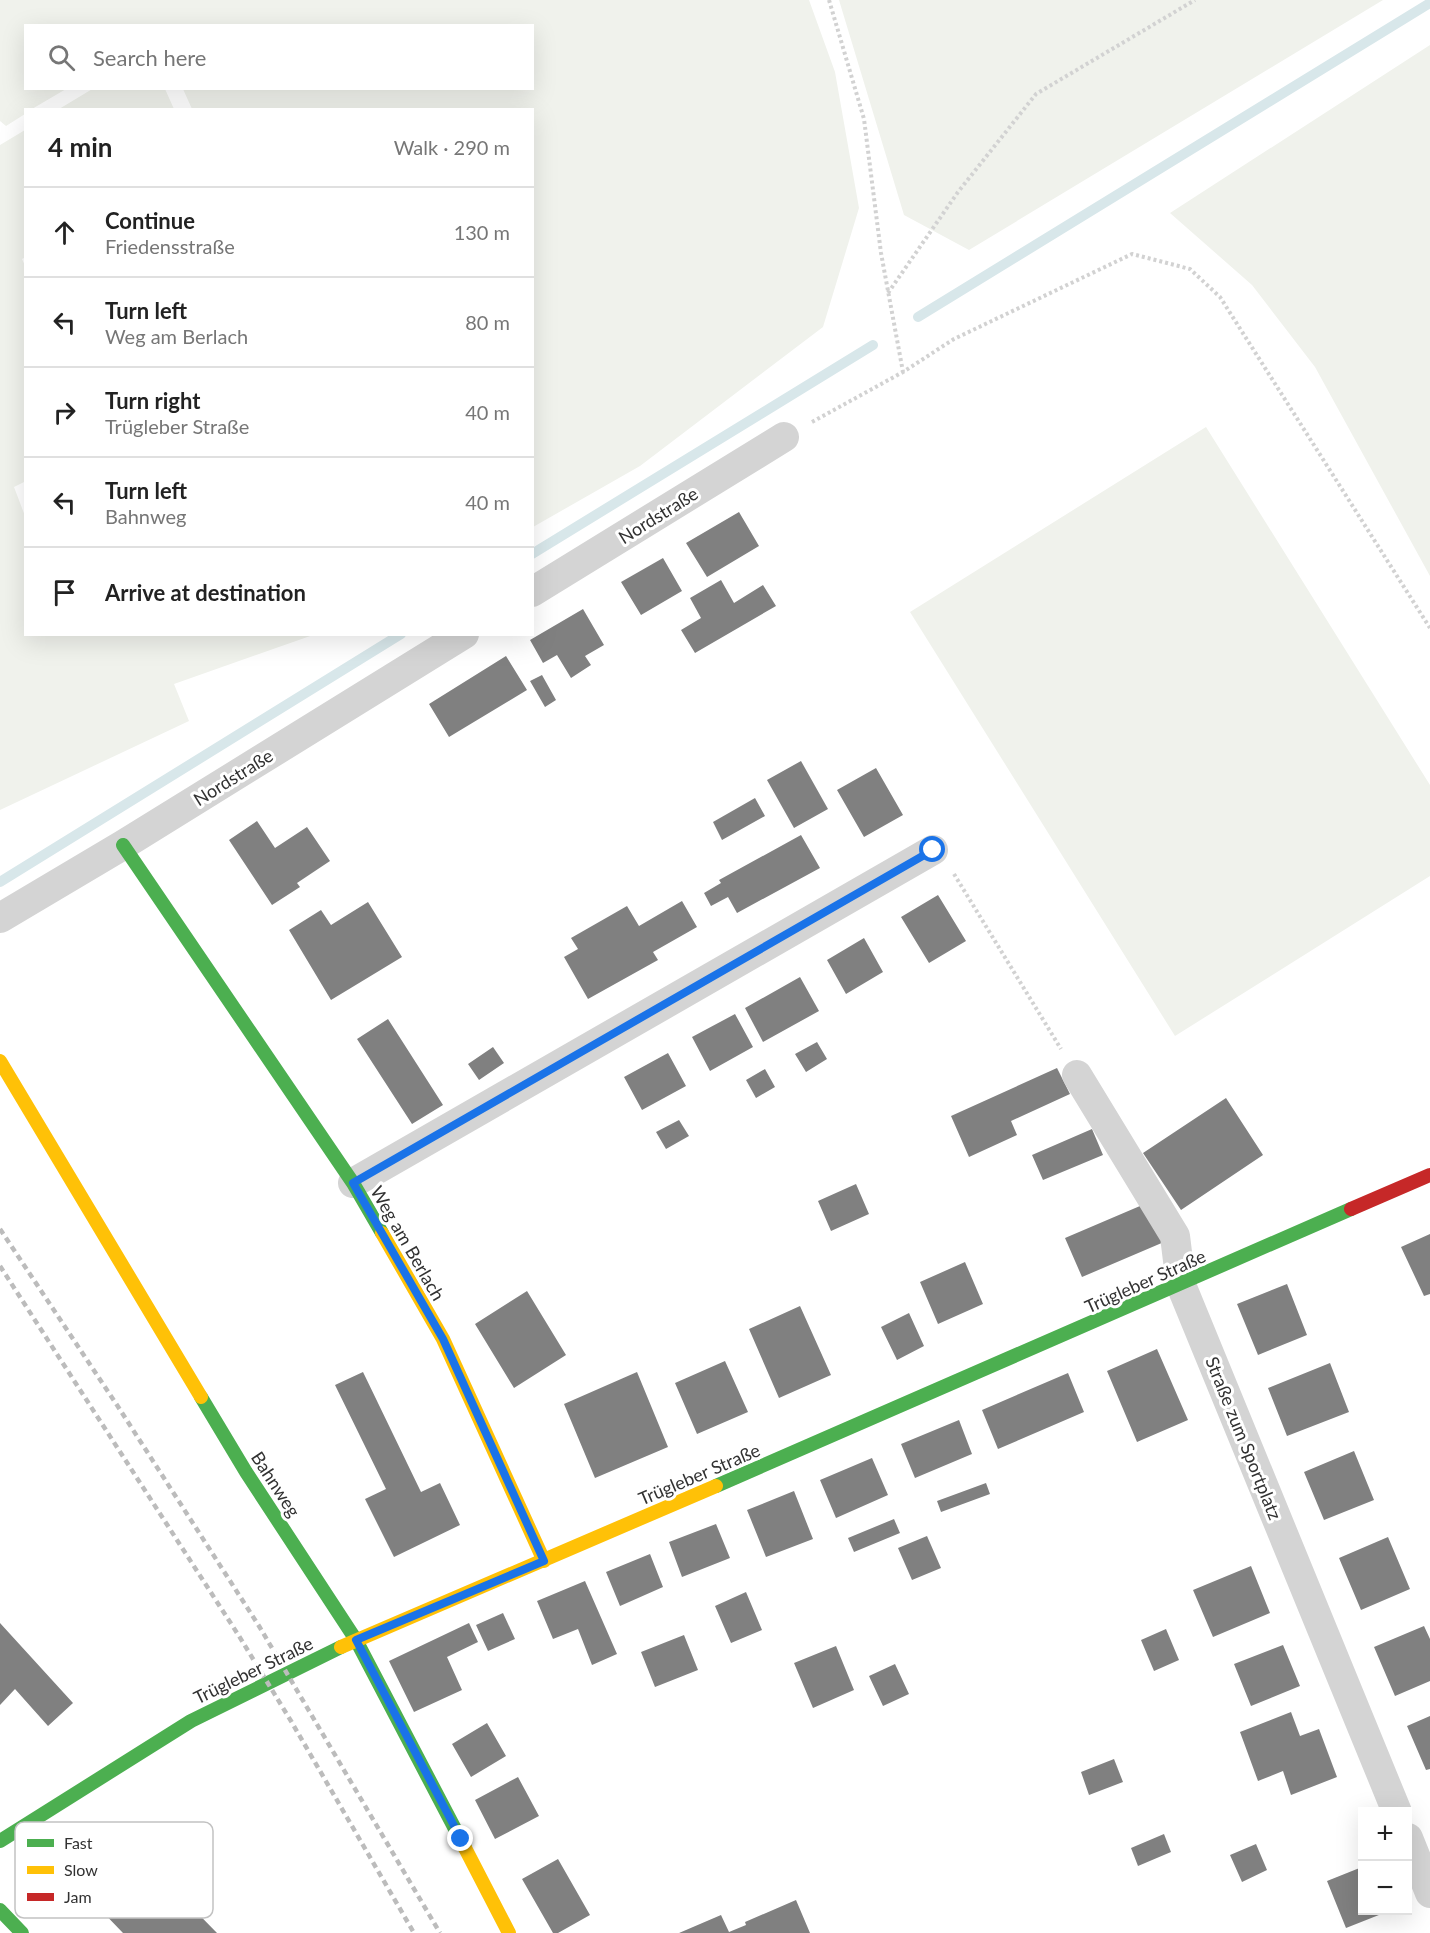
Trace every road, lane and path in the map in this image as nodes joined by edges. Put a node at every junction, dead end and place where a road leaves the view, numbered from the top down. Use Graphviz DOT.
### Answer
graph roads {
  1 [pos="829,0"];
  2 [pos="1195,0"];
  3 [pos="888,293"];
  4 [pos="903,372"];
  5 [pos="784,437"];
  6 [pos="534,591"];
  7 [pos="1430,628"];
  8 [pos="461,636"];
  9 [pos="123,845"];
  10 [pos="933,850"];
  11 [pos="0,918"];
  12 [pos="0,1061"];
  13 [pos="1077,1076"];
  14 [pos="1430,1175"];
  15 [pos="353,1183"];
  16 [pos="1181,1285"];
  17 [pos="544,1561"];
  18 [pos="356,1640"];
  19 [pos="1395,1807"];
  20 [pos="30,1822"];
  21 [pos="15,1832"];
  22 [pos="0,1841"];
  23 [pos="1412,1850"];
  24 [pos="1430,1893"];
  25 [pos="0,1910"];
  26 [pos="22,1933"];
  27 [pos="509,1933"];
  1 -- 3 [label="path"];
  2 -- 3 [label="path"];
  3 -- 4 [label="path"];
  4 -- 5 [label="path"];
  4 -- 7 [label="path"];
  5 -- 6 [label="street, Nordstraße"];
  8 -- 9 [label="street, Nordstraße"];
  9 -- 11 [label="street, Nordstraße"];
  9 -- 15 [label="street, Weg am Berlach"];
  10 -- 13 [label="path"];
  10 -- 15 [label="street"];
  12 -- 18 [label="street, Bahnweg"];
  13 -- 16 [label="street, Straße zum Sportplatz"];
  14 -- 16 [label="street, Trügleber Straße"];
  15 -- 17 [label="street, Weg am Berlach"];
  16 -- 17 [label="street, Trügleber Straße"];
  16 -- 19 [label="street, Straße zum Sportplatz"];
  17 -- 18 [label="street, Trügleber Straße"];
  18 -- 20 [label="street, Trügleber Straße"];
  18 -- 27 [label="street, Bahnweg"];
  21 -- 22 [label="street, Trügleber Straße"];
  23 -- 24 [label="street"];
  25 -- 26 [label="street"];
}
